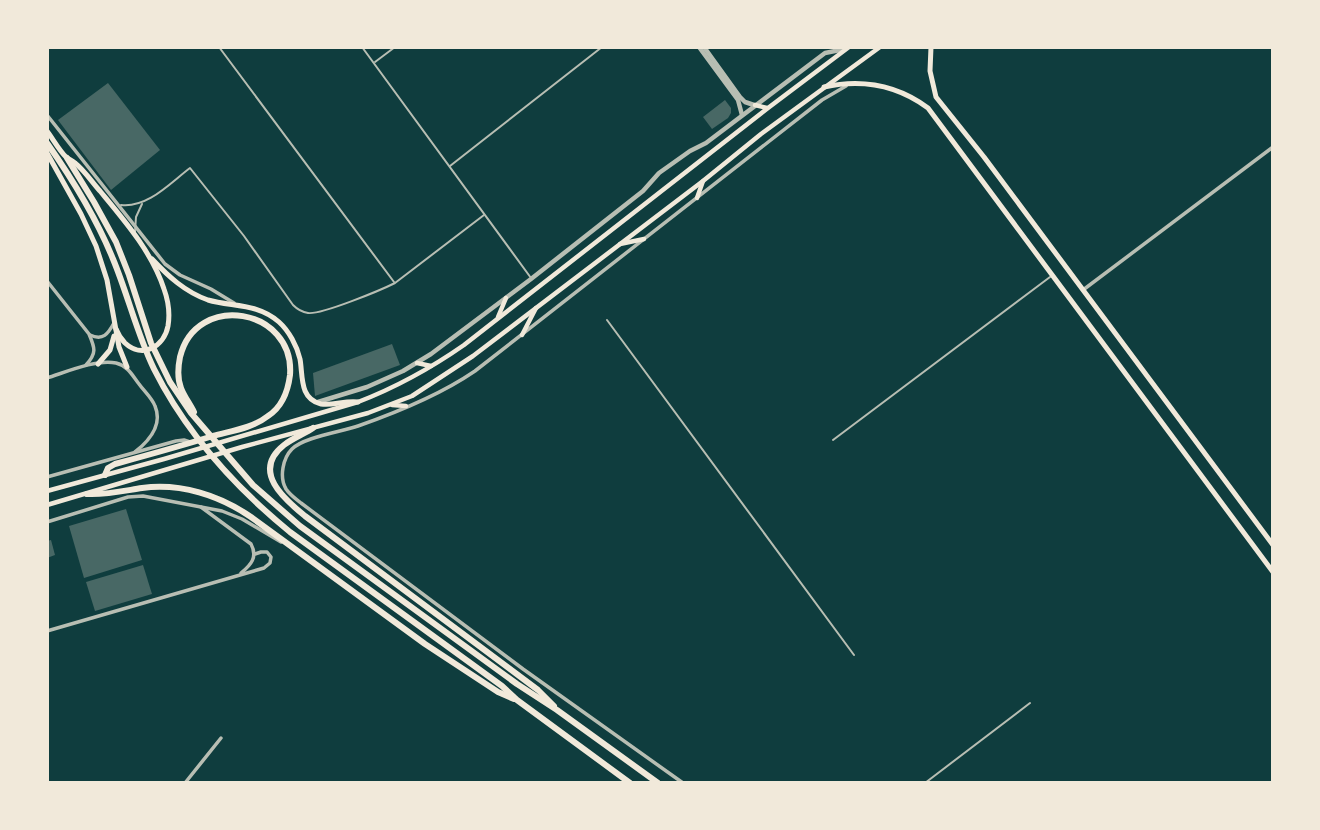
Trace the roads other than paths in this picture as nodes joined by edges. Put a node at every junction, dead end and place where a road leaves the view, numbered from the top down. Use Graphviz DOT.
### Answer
graph roads {
  1 [pos="219,47"];
  2 [pos="362,47"];
  3 [pos="395,47"];
  4 [pos="602,47"];
  5 [pos="701,47"];
  6 [pos="880,47"];
  7 [pos="931,47"];
  8 [pos="847,48"];
  9 [pos="374,63"];
  10 [pos="851,83"];
  11 [pos="824,87"];
  12 [pos="755,105"];
  13 [pos="768,108"];
  14 [pos="47,115"];
  15 [pos="742,116"];
  16 [pos="47,131"];
  17 [pos="47,143"];
  18 [pos="1273,148"];
  19 [pos="47,153"];
  20 [pos="67,159"];
  21 [pos="449,166"];
  22 [pos="703,181"];
  23 [pos="697,198"];
  24 [pos="142,203"];
  25 [pos="120,205"];
  26 [pos="484,215"];
  27 [pos="135,225"];
  28 [pos="135,236"];
  29 [pos="644,239"];
  30 [pos="619,244"];
  31 [pos="146,252"];
  32 [pos="1053,275"];
  33 [pos="531,279"];
  34 [pos="47,281"];
  35 [pos="395,283"];
  36 [pos="1083,290"];
  37 [pos="54,291"];
  38 [pos="47,293"];
  39 [pos="506,298"];
  40 [pos="236,304"];
  41 [pos="537,306"];
  42 [pos="497,319"];
  43 [pos="607,320"];
  44 [pos="115,326"];
  45 [pos="89,334"];
  46 [pos="522,335"];
  47 [pos="417,363"];
  48 [pos="98,364"];
  49 [pos="85,367"];
  50 [pos="127,367"];
  51 [pos="432,367"];
  52 [pos="47,378"];
  53 [pos="318,402"];
  54 [pos="358,402"];
  55 [pos="391,405"];
  56 [pos="406,406"];
  57 [pos="199,421"];
  58 [pos="313,428"];
  59 [pos="832,440"];
  60 [pos="191,443"];
  61 [pos="135,452"];
  62 [pos="105,475"];
  63 [pos="47,477"];
  64 [pos="47,491"];
  65 [pos="87,494"];
  66 [pos="47,505"];
  67 [pos="199,506"];
  68 [pos="47,522"];
  69 [pos="286,543"];
  70 [pos="1273,545"];
  71 [pos="255,554"];
  72 [pos="1273,572"];
  73 [pos="240,575"];
  74 [pos="47,631"];
  75 [pos="854,655"];
  76 [pos="517,701"];
  77 [pos="1030,703"];
  78 [pos="557,710"];
  79 [pos="221,738"];
  80 [pos="186,783"];
  81 [pos="630,783"];
  82 [pos="658,783"];
  83 [pos="683,783"];
  84 [pos="925,783"];
  1 -- 35 [label="lane"];
  2 -- 9 [label="lane"];
  3 -- 9 [label="lane"];
  4 -- 21 [label="lane"];
  5 -- 12 [label="street"];
  5 -- 15 [label="street"];
  6 -- 11 [label="main road"];
  7 -- 36 [label="main road"];
  8 -- 12 [label="street"];
  8 -- 13 [label="main road"];
  9 -- 21 [label="lane"];
  10 -- 11 [label="main road"];
  10 -- 23 [label="street"];
  10 -- 32 [label="main road"];
  11 -- 22 [label="main road"];
  12 -- 13 [label="main road"];
  12 -- 15 [label="street"];
  13 -- 42 [label="main road"];
  14 -- 25 [label="street"];
  15 -- 33 [label="street"];
  16 -- 20 [label="main road"];
  17 -- 76 [label="highway"];
  18 -- 36 [label="street"];
  19 -- 44 [label="main road"];
  20 -- 28 [label="main road"];
  20 -- 57 [label="highway"];
  21 -- 26 [label="lane"];
  22 -- 23 [label="main road"];
  22 -- 30 [label="main road"];
  23 -- 29 [label="street"];
  24 -- 25 [label="lane"];
  24 -- 27 [label="lane"];
  24 -- 35 [label="lane"];
  25 -- 27 [label="street"];
  26 -- 33 [label="lane"];
  26 -- 35 [label="lane"];
  27 -- 28 [label="lane"];
  27 -- 40 [label="street"];
  28 -- 31 [label="main road"];
  29 -- 30 [label="main road"];
  29 -- 46 [label="street"];
  30 -- 41 [label="main road"];
  31 -- 40 [label="main road"];
  31 -- 44 [label="main road"];
  32 -- 59 [label="lane"];
  32 -- 72 [label="main road"];
  33 -- 39 [label="street"];
  34 -- 37 [label="street"];
  36 -- 70 [label="main road"];
  37 -- 38 [label="street"];
  37 -- 45 [label="street"];
  39 -- 42 [label="main road"];
  39 -- 47 [label="street"];
  40 -- 53 [label="main road"];
  41 -- 46 [label="main road"];
  41 -- 55 [label="main road"];
  42 -- 51 [label="main road"];
  43 -- 75 [label="lane"];
  44 -- 45 [label="street"];
  44 -- 48 [label="main road"];
  44 -- 50 [label="main road"];
  45 -- 49 [label="street"];
  46 -- 56 [label="street"];
  47 -- 51 [label="main road"];
  47 -- 53 [label="street"];
  48 -- 49 [label="street"];
  48 -- 50 [label="street"];
  49 -- 52 [label="street"];
  50 -- 61 [label="street"];
  51 -- 54 [label="main road"];
  53 -- 54 [label="main road"];
  54 -- 62 [label="main road"];
  55 -- 56 [label="main road"];
  55 -- 58 [label="main road"];
  56 -- 83 [label="street"];
  57 -- 60 [label="highway"];
  57 -- 78 [label="highway"];
  58 -- 65 [label="main road"];
  58 -- 78 [label="highway"];
  60 -- 61 [label="street"];
  60 -- 62 [label="highway"];
  61 -- 63 [label="street"];
  62 -- 64 [label="main road"];
  65 -- 66 [label="main road"];
  65 -- 69 [label="highway"];
  67 -- 68 [label="street"];
  67 -- 69 [label="street"];
  67 -- 71 [label="street"];
  69 -- 76 [label="highway"];
  71 -- 73 [label="street"];
  71 -- 73 [label="street"];
  73 -- 74 [label="street"];
  76 -- 81 [label="highway"];
  77 -- 84 [label="lane"];
  78 -- 82 [label="highway"];
  79 -- 80 [label="street"];
}
